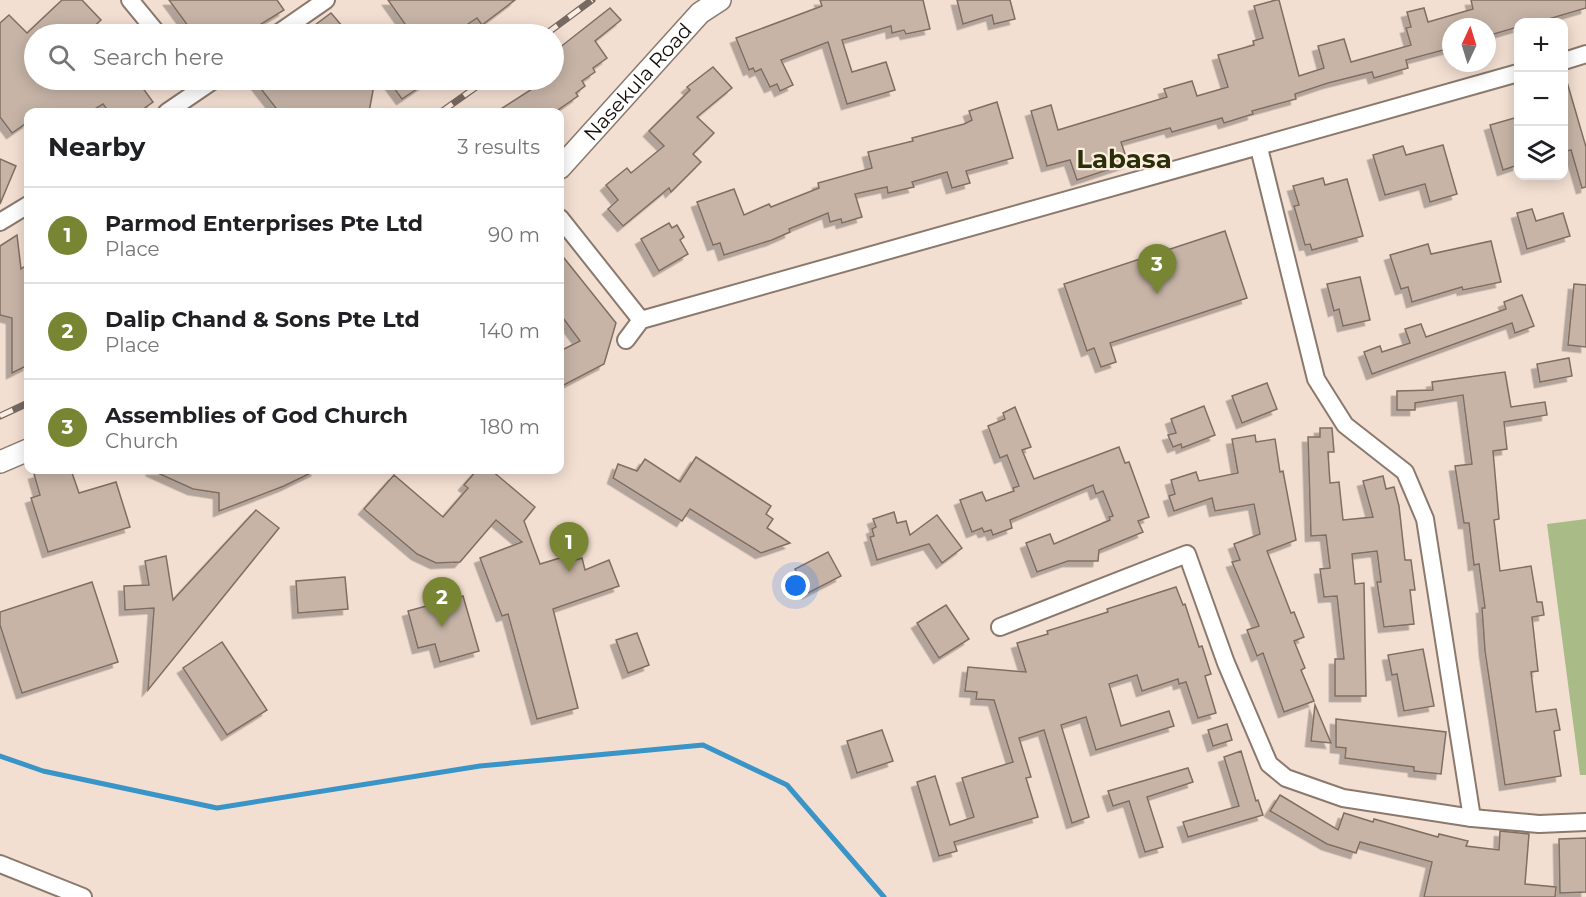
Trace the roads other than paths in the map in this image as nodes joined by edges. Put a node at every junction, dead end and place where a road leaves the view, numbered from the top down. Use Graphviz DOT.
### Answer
graph roads {
  1 [pos="130,0"];
  2 [pos="326,0"];
  3 [pos="720,0"];
  4 [pos="150,24"];
  5 [pos="291,24"];
  6 [pos="1586,54"];
  7 [pos="1568,59"];
  8 [pos="1514,74"];
  9 [pos="193,90"];
  10 [pos="172,108"];
  11 [pos="1259,148"];
  12 [pos="564,164"];
  13 [pos="24,207"];
  14 [pos="0,222"];
  15 [pos="564,223"];
  16 [pos="641,320"];
  17 [pos="626,340"];
  18 [pos="24,452"];
  19 [pos="0,462"];
  20 [pos="1000,627"];
  21 [pos="1472,818"];
  22 [pos="1586,822"];
  23 [pos="0,864"];
  24 [pos="83,897"];
  1 -- 4 [label="street"];
  2 -- 5 [label="street"];
  3 -- 12 [label="main road, Nasekula Road"];
  6 -- 7 [label="street"];
  8 -- 11 [label="street"];
  9 -- 10 [label="street"];
  11 -- 16 [label="street"];
  11 -- 21 [label="street"];
  13 -- 14 [label="street"];
  15 -- 16 [label="street"];
  16 -- 17 [label="street"];
  18 -- 19 [label="main road"];
  20 -- 21 [label="street"];
  21 -- 22 [label="street"];
  23 -- 24 [label="street"];
}
